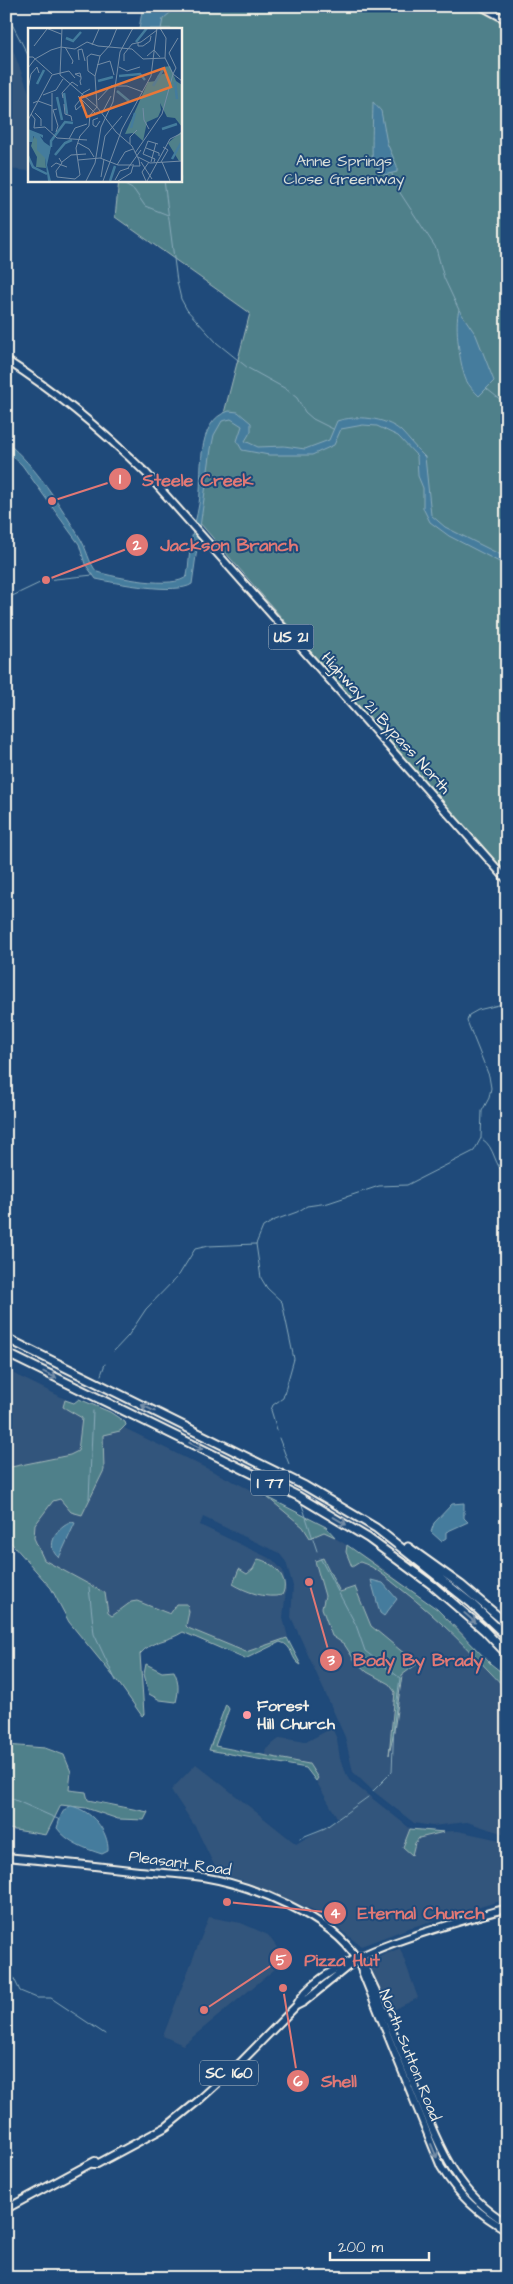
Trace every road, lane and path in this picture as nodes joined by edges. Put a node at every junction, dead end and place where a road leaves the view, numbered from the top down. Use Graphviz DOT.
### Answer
graph roads {
  1 [pos="481,6"];
  2 [pos="507,20"];
  3 [pos="6,360"];
  4 [pos="507,880"];
  5 [pos="6,1338"];
  6 [pos="6,1353"];
  7 [pos="389,1538"];
  8 [pos="507,1624"];
  9 [pos="507,1637"];
  10 [pos="507,1654"];
  11 [pos="6,1857"];
  12 [pos="507,1908"];
  13 [pos="357,1959"];
  14 [pos="6,2209"];
  15 [pos="507,2223"];
  16 [pos="507,2230"];
  1 -- 2 [label="main road"];
  3 -- 4 [label="main road, Highway 21 Bypass North / US 21"];
  7 -- 5 [label="highway, I 77, one-way"];
  6 -- 10 [label="highway, I 77, one-way"];
  7 -- 8 [label="highway"];
  7 -- 9 [label="highway, I 77"];
  11 -- 13 [label="main road, Pleasant Road"];
  12 -- 13 [label="main road, SC 160"];
  13 -- 14 [label="main road, SC 160"];
  13 -- 15 [label="main road, North Sutton Road"];
  13 -- 16 [label="main road, North Sutton Road, one-way"];
}
